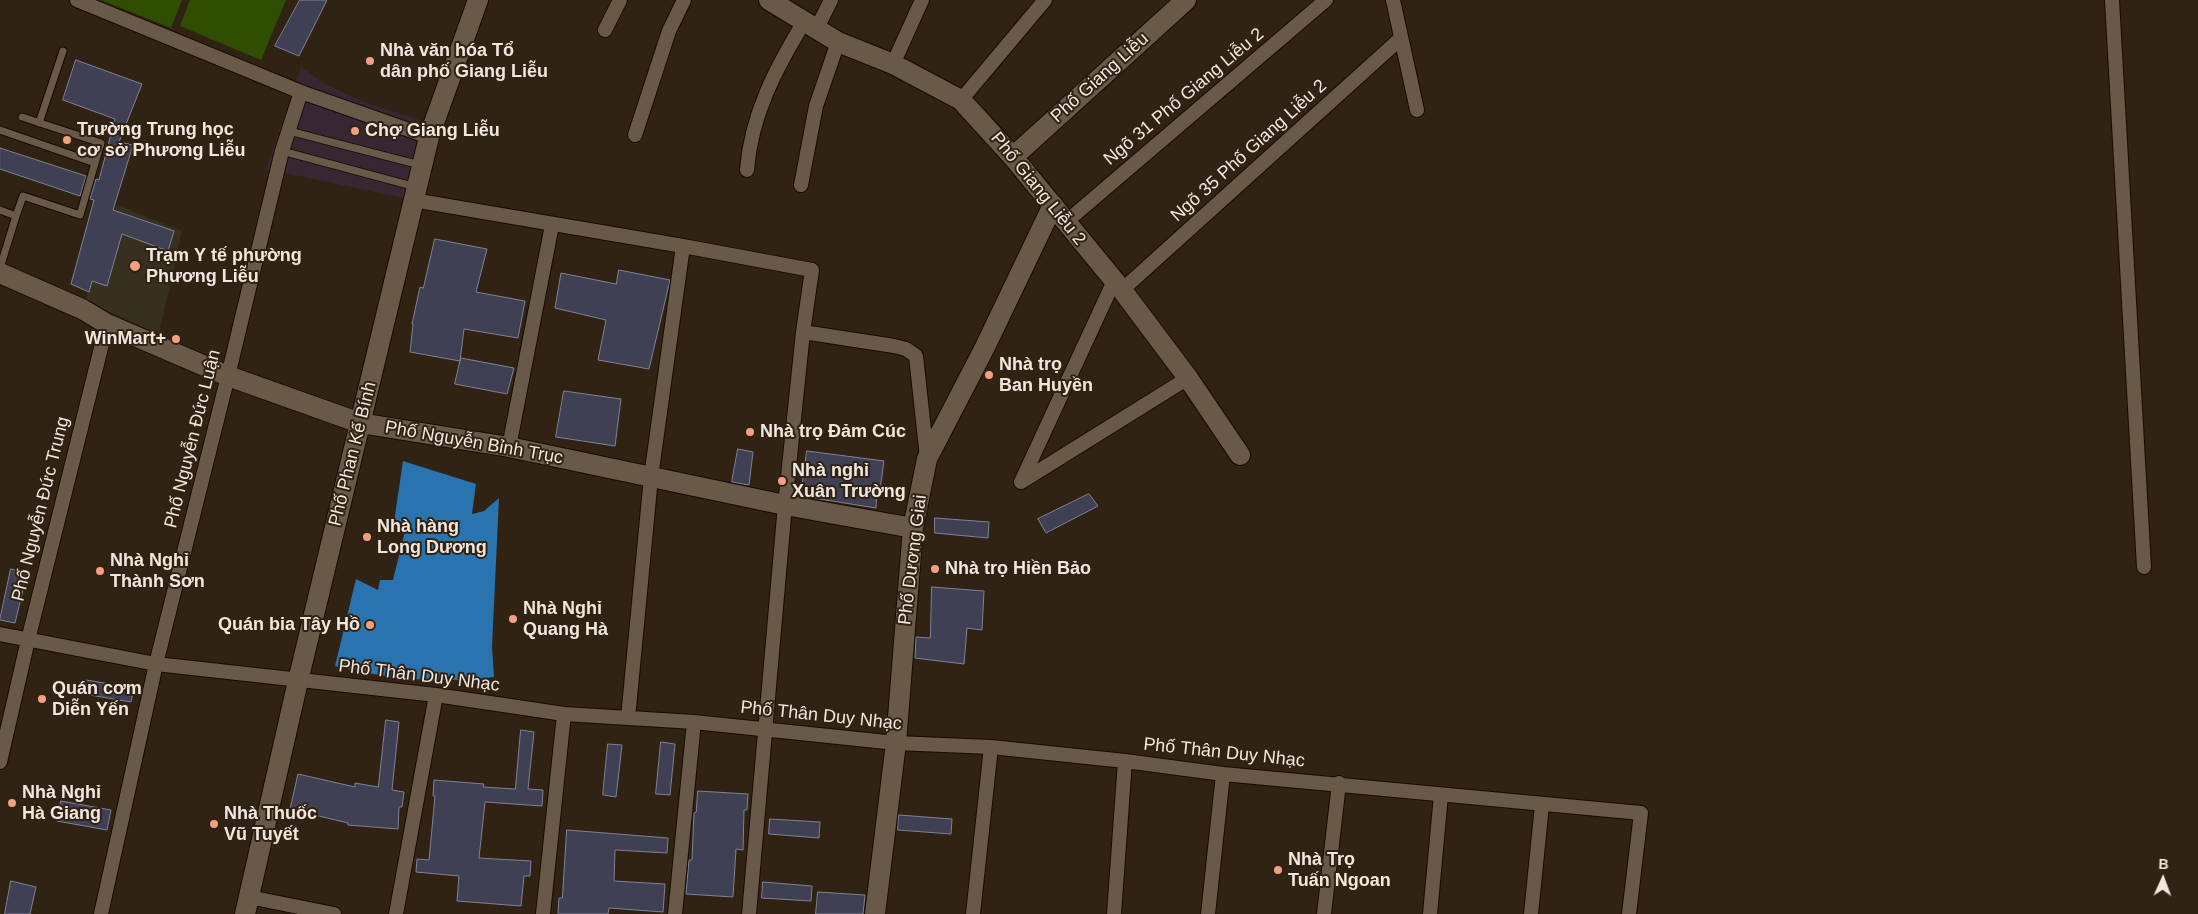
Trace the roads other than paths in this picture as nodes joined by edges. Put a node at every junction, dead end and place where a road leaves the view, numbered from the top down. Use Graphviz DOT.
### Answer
graph roads {
  1 [pos="77,0"];
  2 [pos="478,0"];
  3 [pos="620,0"];
  4 [pos="684,0"];
  5 [pos="769,0"];
  6 [pos="831,0"];
  7 [pos="922,0"];
  8 [pos="1045,0"];
  9 [pos="1186,0"];
  10 [pos="1326,0"];
  11 [pos="1393,0"];
  12 [pos="2112,0"];
  13 [pos="810,26"];
  14 [pos="604,30"];
  15 [pos="1400,39"];
  16 [pos="838,42"];
  17 [pos="63,51"];
  18 [pos="893,64"];
  19 [pos="301,92"];
  20 [pos="961,100"];
  21 [pos="1417,110"];
  22 [pos="22,117"];
  23 [pos="39,123"];
  24 [pos="0,130"];
  25 [pos="289,131"];
  26 [pos="635,135"];
  27 [pos="429,137"];
  28 [pos="282,152"];
  29 [pos="1013,157"];
  30 [pos="95,163"];
  31 [pos="422,166"];
  32 [pos="747,170"];
  33 [pos="800,185"];
  34 [pos="415,194"];
  35 [pos="1052,205"];
  36 [pos="0,210"];
  37 [pos="16,216"];
  38 [pos="1066,222"];
  39 [pos="552,225"];
  40 [pos="683,246"];
  41 [pos="0,268"];
  42 [pos="0,273"];
  43 [pos="1118,286"];
  44 [pos="107,324"];
  45 [pos="803,332"];
  46 [pos="228,376"];
  47 [pos="1188,378"];
  48 [pos="360,423"];
  49 [pos="509,447"];
  50 [pos="1240,455"];
  51 [pos="927,459"];
  52 [pos="651,476"];
  53 [pos="785,505"];
  54 [pos="913,528"];
  55 [pos="2144,567"];
  56 [pos="0,634"];
  57 [pos="28,640"];
  58 [pos="156,664"];
  59 [pos="298,681"];
  60 [pos="436,695"];
  61 [pos="564,714"];
  62 [pos="628,718"];
  63 [pos="694,722"];
  64 [pos="764,729"];
  65 [pos="896,743"];
  66 [pos="991,747"];
  67 [pos="1125,761"];
  68 [pos="0,762"];
  69 [pos="1222,774"];
  70 [pos="1338,783"];
  71 [pos="1441,795"];
  72 [pos="1542,805"];
  73 [pos="247,906"];
  74 [pos="101,914"];
  75 [pos="334,914"];
  76 [pos="396,914"];
  77 [pos="543,914"];
  78 [pos="675,914"];
  79 [pos="749,914"];
  80 [pos="875,914"];
  81 [pos="973,914"];
  82 [pos="1114,914"];
  83 [pos="1208,914"];
  84 [pos="1324,914"];
  85 [pos="1430,914"];
  86 [pos="1531,914"];
  87 [pos="1629,914"];
  1 -- 19 [label="street"];
  2 -- 27 [label="street, Phố Phan Kế Bính"];
  3 -- 14 [label="street"];
  4 -- 26 [label="street"];
  5 -- 13 [label="street, Phố Giang Liễu 2"];
  6 -- 13 [label="street"];
  7 -- 18 [label="street"];
  8 -- 20 [label="street"];
  9 -- 29 [label="street, Phố Giang Liễu"];
  10 -- 38 [label="street, Ngõ 31 Phố Giang Liễu 2"];
  11 -- 15 [label="street"];
  12 -- 55 [label="street"];
  13 -- 16 [label="street, Phố Giang Liễu 2"];
  13 -- 32 [label="street"];
  15 -- 21 [label="street"];
  15 -- 43 [label="street, Ngõ 35 Phố Giang Liễu 2"];
  16 -- 18 [label="street, Phố Giang Liễu 2"];
  16 -- 33 [label="street"];
  17 -- 23 [label="lane"];
  18 -- 20 [label="street, Phố Giang Liễu 2"];
  19 -- 25 [label="street, Phố Nguyễn Đức Luận"];
  19 -- 27 [label="street"];
  20 -- 29 [label="street, Phố Giang Liễu 2"];
  22 -- 23 [label="lane"];
  23 -- 30 [label="lane"];
  24 -- 30 [label="lane"];
  25 -- 28 [label="street, Phố Nguyễn Đức Luận"];
  25 -- 31 [label="lane"];
  27 -- 31 [label="street, Phố Phan Kế Bính"];
  28 -- 34 [label="lane"];
  28 -- 46 [label="street, Phố Nguyễn Đức Luận"];
  29 -- 35 [label="street, Phố Giang Liễu 2"];
  30 -- 37 [label="lane"];
  31 -- 34 [label="street, Phố Phan Kế Bính"];
  34 -- 39 [label="street"];
  34 -- 48 [label="street, Phố Phan Kế Bính"];
  35 -- 38 [label="street, Phố Giang Liễu 2"];
  35 -- 51 [label="street, Phố Dương Giai"];
  36 -- 37 [label="lane"];
  37 -- 41 [label="lane"];
  38 -- 43 [label="street, Phố Giang Liễu 2"];
  39 -- 40 [label="street"];
  39 -- 49 [label="street"];
  40 -- 45 [label="street"];
  40 -- 52 [label="street"];
  42 -- 44 [label="street, Phố Nguyễn Bỉnh Trục"];
  43 -- 47 [label="street, Phố Giang Liễu 2"];
  43 -- 47 [label="street"];
  44 -- 46 [label="street, Phố Nguyễn Bỉnh Trục"];
  44 -- 57 [label="street, Phố Nguyễn Đức Trung"];
  45 -- 51 [label="street"];
  45 -- 53 [label="street"];
  46 -- 48 [label="street, Phố Nguyễn Bỉnh Trục"];
  46 -- 58 [label="street, Phố Nguyễn Đức Luận"];
  47 -- 50 [label="street, Phố Giang Liễu 2"];
  48 -- 49 [label="street, Phố Nguyễn Bỉnh Trục"];
  48 -- 59 [label="street, Phố Phan Kế Bính"];
  49 -- 52 [label="street, Phố Nguyễn Bỉnh Trục"];
  51 -- 54 [label="street, Phố Dương Giai"];
  52 -- 53 [label="street, Phố Nguyễn Bỉnh Trục"];
  52 -- 62 [label="street"];
  53 -- 54 [label="street, Phố Nguyễn Bỉnh Trục"];
  53 -- 64 [label="street"];
  54 -- 65 [label="street, Phố Dương Giai"];
  56 -- 57 [label="street, Phố Thân Duy Nhạc"];
  57 -- 58 [label="street, Phố Thân Duy Nhạc"];
  57 -- 68 [label="street, Phố Nguyễn Đức Trung"];
  58 -- 59 [label="street, Phố Thân Duy Nhạc"];
  58 -- 74 [label="street, Phố Nguyễn Đức Luận"];
  59 -- 60 [label="street, Phố Thân Duy Nhạc"];
  59 -- 73 [label="street, Phố Phan Kế Bính"];
  60 -- 61 [label="street, Phố Thân Duy Nhạc"];
  60 -- 76 [label="street"];
  61 -- 62 [label="street, Phố Thân Duy Nhạc"];
  61 -- 77 [label="street"];
  62 -- 63 [label="street, Phố Thân Duy Nhạc"];
  63 -- 64 [label="street, Phố Thân Duy Nhạc"];
  63 -- 78 [label="street"];
  64 -- 65 [label="street, Phố Thân Duy Nhạc"];
  64 -- 79 [label="street"];
  65 -- 66 [label="street, Phố Thân Duy Nhạc"];
  65 -- 80 [label="street, Phố Dương Giai"];
  66 -- 67 [label="street, Phố Thân Duy Nhạc"];
  66 -- 81 [label="street"];
  67 -- 69 [label="street, Phố Thân Duy Nhạc"];
  67 -- 82 [label="street"];
  69 -- 70 [label="street, Phố Thân Duy Nhạc"];
  69 -- 83 [label="street"];
  70 -- 71 [label="street, Phố Thân Duy Nhạc"];
  70 -- 84 [label="street"];
  71 -- 72 [label="street, Phố Thân Duy Nhạc"];
  71 -- 85 [label="street"];
  72 -- 86 [label="street"];
  72 -- 87 [label="street, Phố Thân Duy Nhạc"];
  73 -- 75 [label="street"];
}
